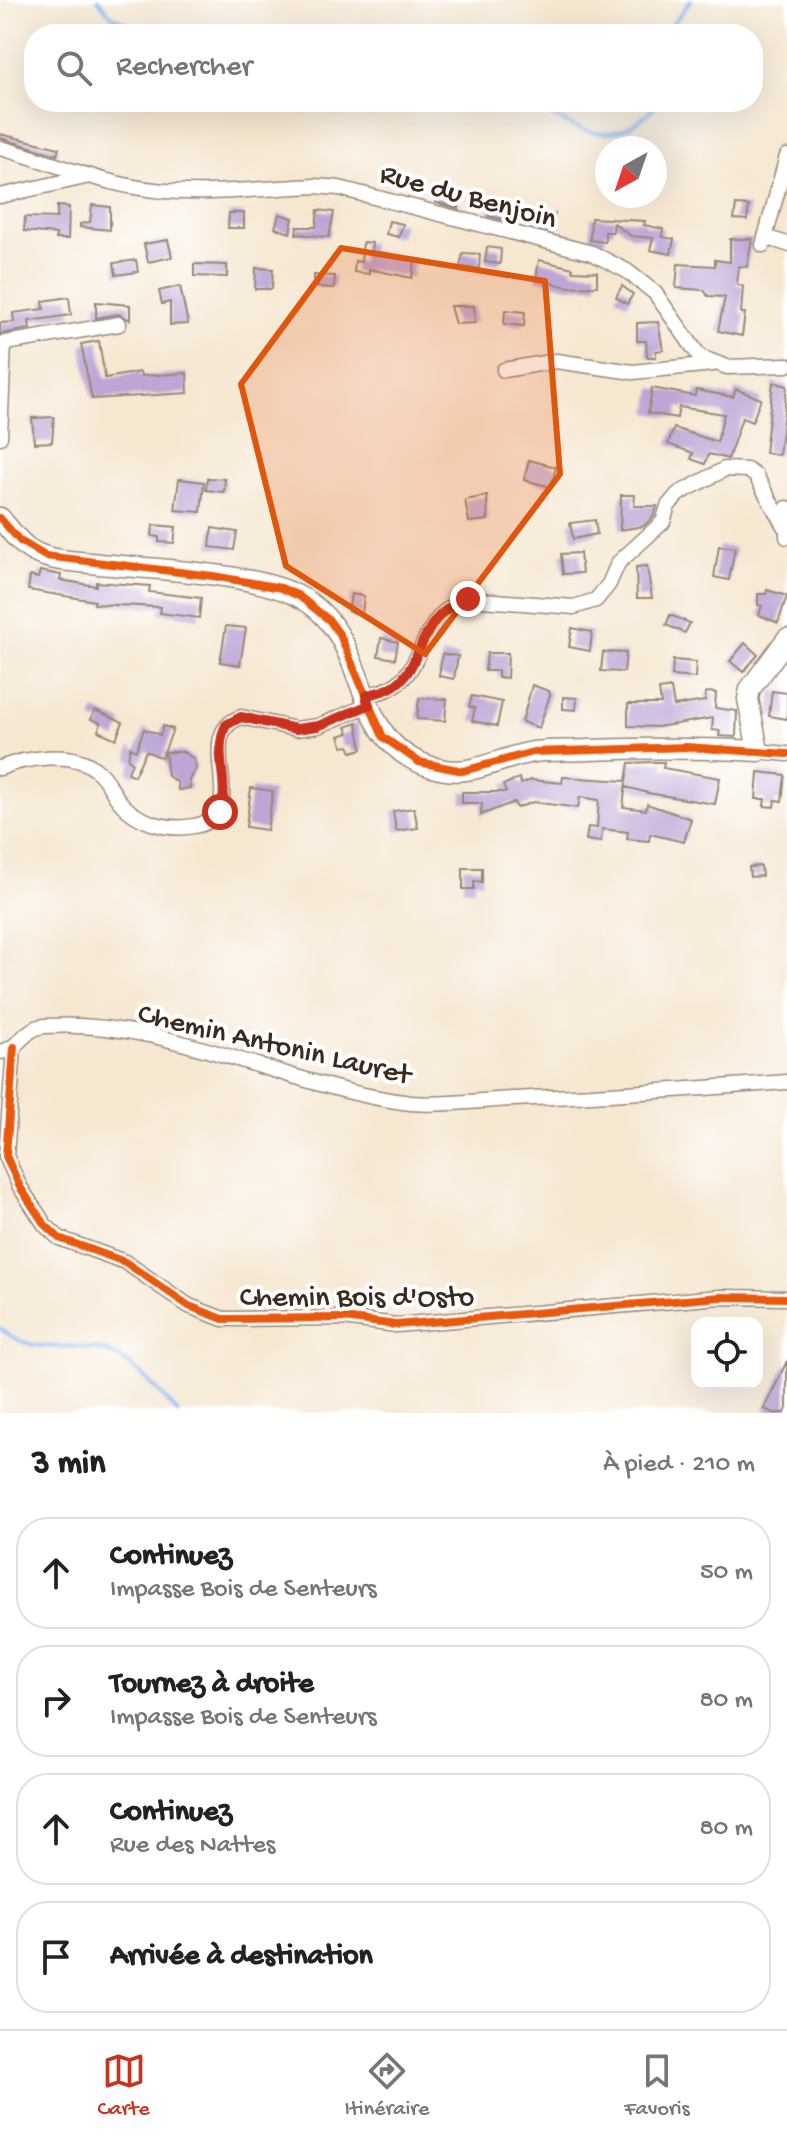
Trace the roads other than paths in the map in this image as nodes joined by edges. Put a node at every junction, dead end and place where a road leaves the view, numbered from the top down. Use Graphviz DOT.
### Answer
graph roads {
  1 [pos="0,148"];
  2 [pos="787,156"];
  3 [pos="91,176"];
  4 [pos="0,196"];
  5 [pos="787,244"];
  6 [pos="119,324"];
  7 [pos="2,344"];
  8 [pos="713,364"];
  9 [pos="787,365"];
  10 [pos="504,370"];
  11 [pos="0,437"];
  12 [pos="787,508"];
  13 [pos="0,518"];
  14 [pos="786,531"];
  15 [pos="787,639"];
  16 [pos="367,700"];
  17 [pos="758,751"];
  18 [pos="787,754"];
  19 [pos="0,768"];
  20 [pos="7,1050"];
  21 [pos="787,1082"];
  22 [pos="787,1298"];
  1 -- 3 [label="street, Rue du Benjoin"];
  2 -- 5 [label="street"];
  3 -- 4 [label="street, Rue du Benjoin"];
  3 -- 8 [label="street, Rue du Benjoin"];
  6 -- 7 [label="street"];
  7 -- 11 [label="street"];
  8 -- 9 [label="street"];
  8 -- 10 [label="street"];
  12 -- 14 [label="street"];
  13 -- 16 [label="street"];
  14 -- 16 [label="street"];
  15 -- 17 [label="street"];
  16 -- 17 [label="street"];
  16 -- 19 [label="street"];
  17 -- 18 [label="street"];
  20 -- 21 [label="street, Chemin Antonin Lauret"];
  20 -- 22 [label="street, Chemin Bois d'Osto"];
}
